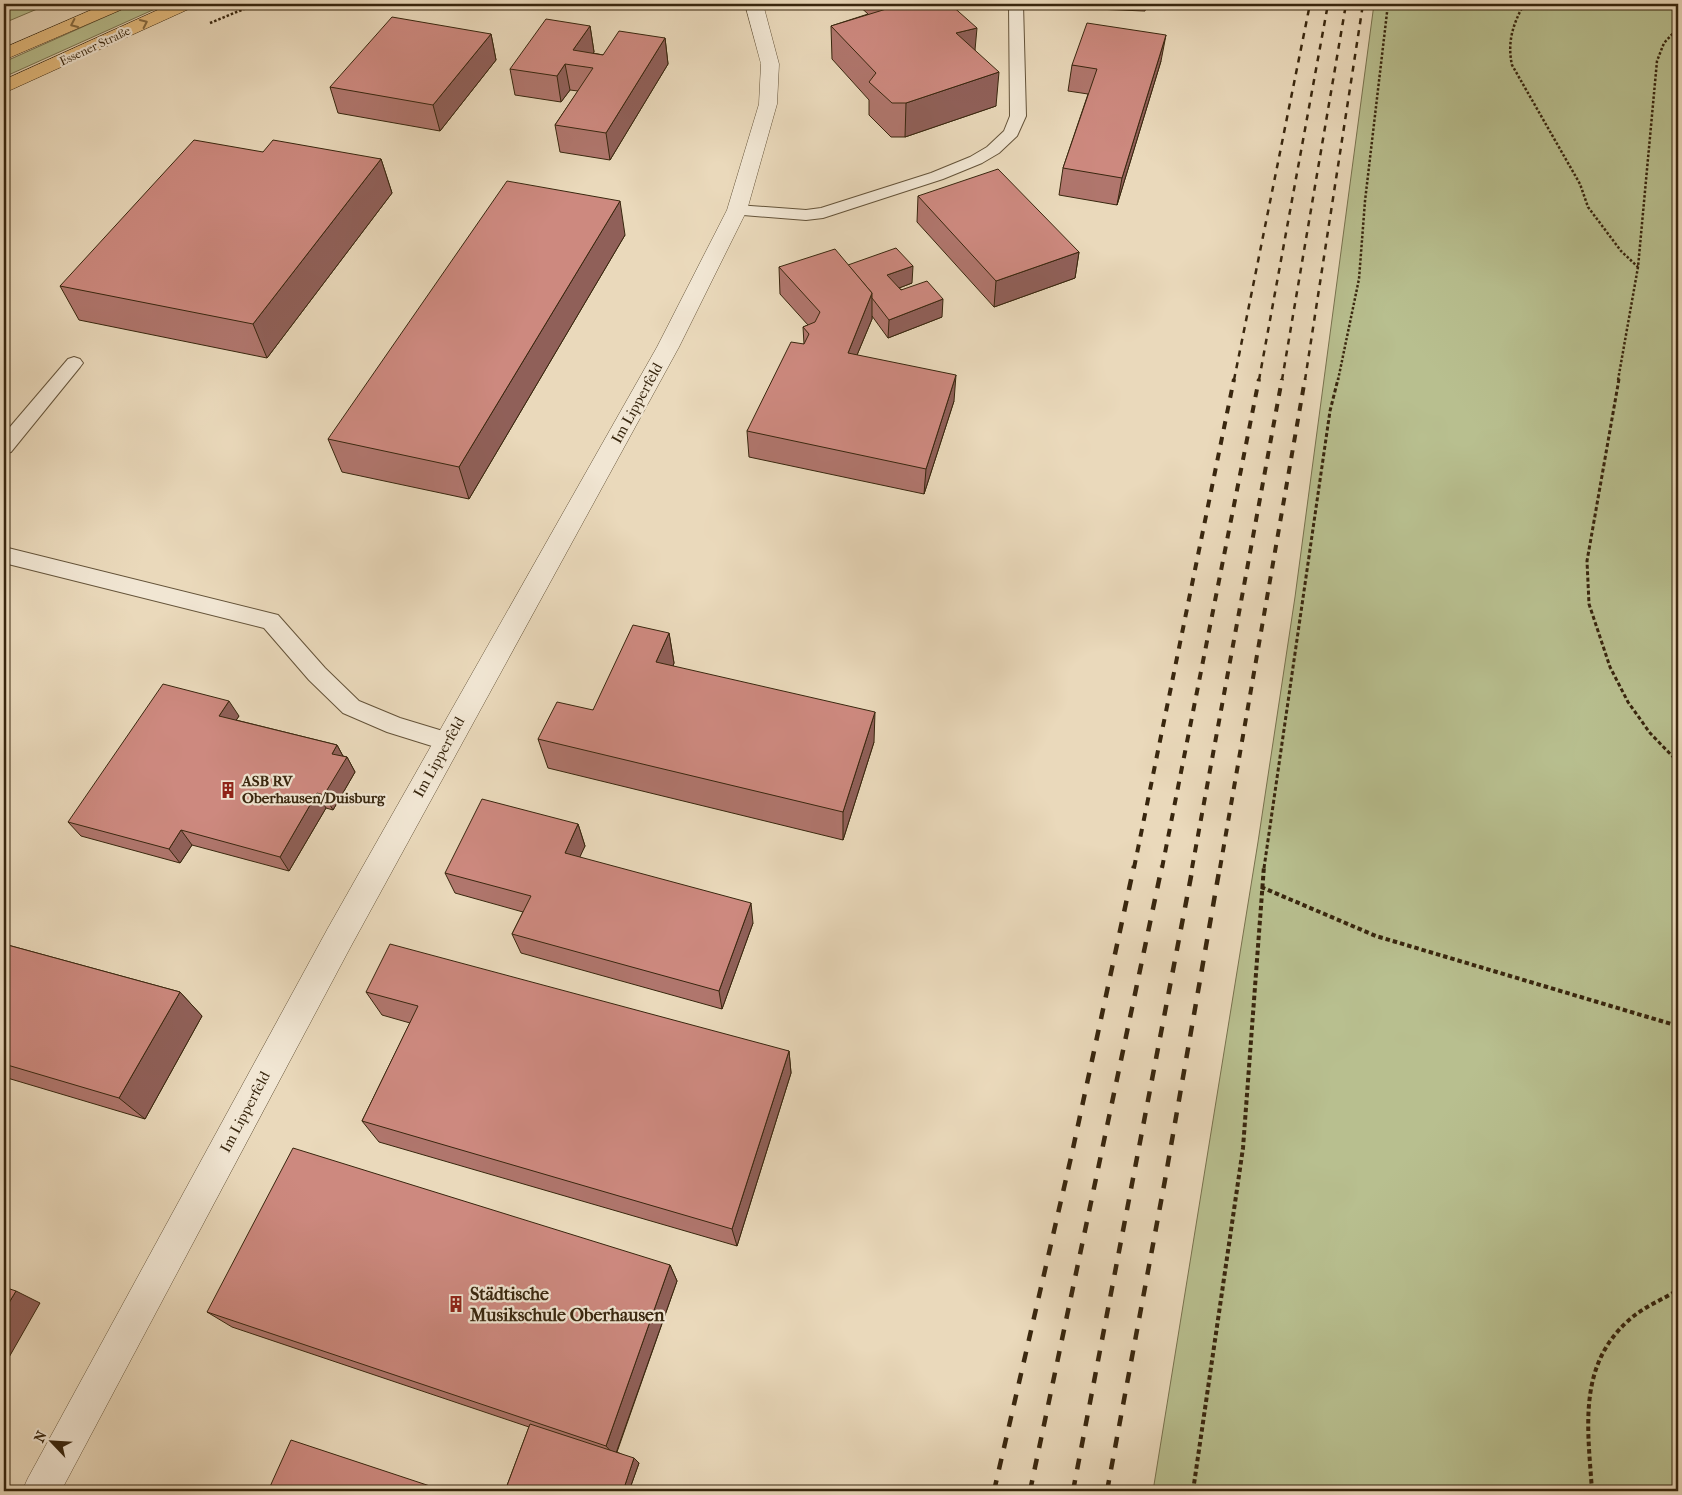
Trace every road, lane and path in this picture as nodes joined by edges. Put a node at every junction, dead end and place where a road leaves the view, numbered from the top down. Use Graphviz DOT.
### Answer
graph roads {
  1 [pos="119,4"];
  2 [pos="185,4"];
  3 [pos="754,4"];
  4 [pos="1016,4"];
  5 [pos="1388,4"];
  6 [pos="1524,4"];
  7 [pos="1678,28"];
  8 [pos="4,56"];
  9 [pos="4,87"];
  10 [pos="737,210"];
  11 [pos="1638,267"];
  12 [pos="74,363"];
  13 [pos="4,447"];
  14 [pos="4,555"];
  15 [pos="448,742"];
  16 [pos="1678,762"];
  17 [pos="1261,887"];
  18 [pos="1678,1026"];
  19 [pos="1678,1290"];
  20 [pos="41,1491"];
  21 [pos="1194,1491"];
  22 [pos="1592,1491"];
  1 -- 8 [label="main road, Essener Straße, one-way"];
  9 -- 2 [label="main road, Essener Straße, one-way"];
  3 -- 10 [label="street, Im Lipperfeld"];
  4 -- 10 [label="lane"];
  5 -- 17 [label="path"];
  6 -- 11 [label="path"];
  7 -- 11 [label="path"];
  10 -- 15 [label="street, Im Lipperfeld"];
  11 -- 16 [label="path"];
  12 -- 13 [label="lane"];
  14 -- 15 [label="lane"];
  15 -- 20 [label="street, Im Lipperfeld"];
  17 -- 18 [label="path"];
  17 -- 21 [label="path"];
  19 -- 22 [label="path"];
}
